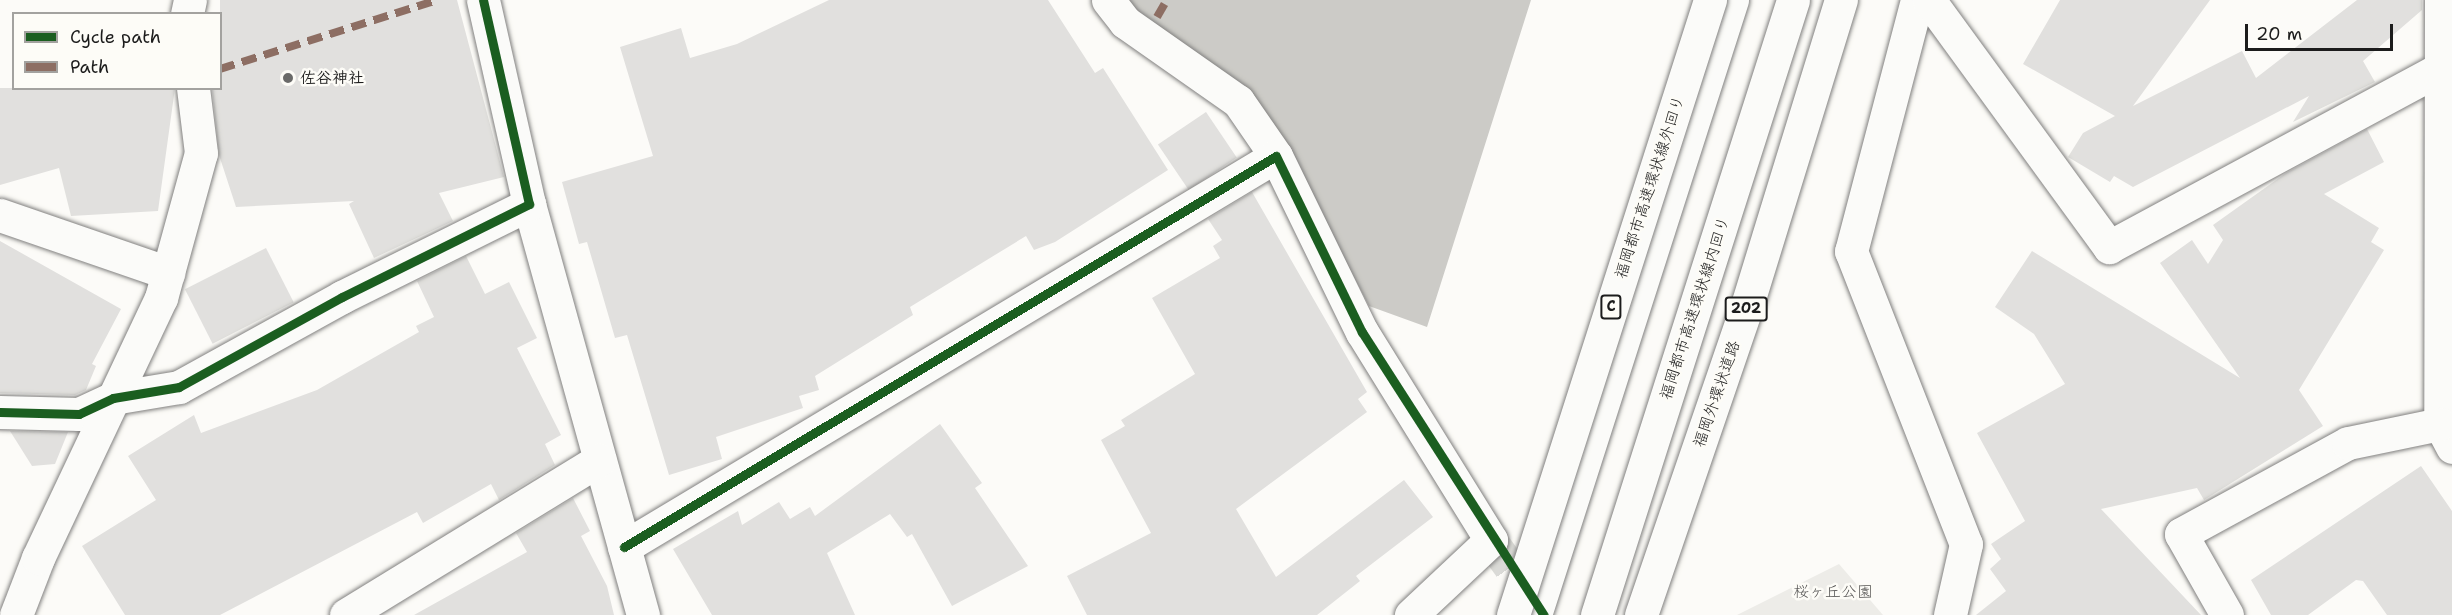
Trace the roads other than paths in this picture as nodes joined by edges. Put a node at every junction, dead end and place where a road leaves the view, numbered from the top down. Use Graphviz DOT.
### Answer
graph roads {
  1 [pos="483,0"];
  2 [pos="1108,0"];
  3 [pos="1710,0"];
  4 [pos="1732,0"];
  5 [pos="1792,0"];
  6 [pos="1841,0"];
  7 [pos="1917,0"];
  8 [pos="1929,0"];
  9 [pos="2441,0"];
  10 [pos="2446,71"];
  11 [pos="193,90"];
  12 [pos="1276,156"];
  13 [pos="529,204"];
  14 [pos="0,214"];
  15 [pos="168,273"];
  16 [pos="113,399"];
  17 [pos="0,412"];
  18 [pos="2446,435"];
  19 [pos="599,460"];
  20 [pos="624,547"];
  21 [pos="16,615"];
  22 [pos="346,615"];
  23 [pos="643,615"];
  24 [pos="1411,615"];
  25 [pos="1513,615"];
  26 [pos="1535,615"];
  27 [pos="1597,615"];
  28 [pos="1641,615"];
  29 [pos="1950,615"];
  30 [pos="2227,615"];
  1 -- 13 [label="main road"];
  2 -- 12 [label="main road"];
  3 -- 25 [label="main road, 福岡都市高速環状線外回り / C, bridge"];
  4 -- 26 [label="main road"];
  5 -- 27 [label="main road, 福岡都市高速環状線内回り"];
  6 -- 28 [label="main road, 福岡外環状道路 / 202"];
  7 -- 29 [label="main road"];
  8 -- 10 [label="main road"];
  9 -- 10 [label="main road"];
  10 -- 18 [label="main road"];
  11 -- 15 [label="main road"];
  12 -- 20 [label="main road"];
  12 -- 24 [label="main road"];
  13 -- 16 [label="main road"];
  13 -- 19 [label="main road"];
  14 -- 15 [label="main road"];
  15 -- 16 [label="main road"];
  16 -- 17 [label="main road"];
  16 -- 21 [label="main road"];
  18 -- 30 [label="main road"];
  19 -- 20 [label="main road"];
  19 -- 22 [label="main road"];
  20 -- 23 [label="main road"];
}
